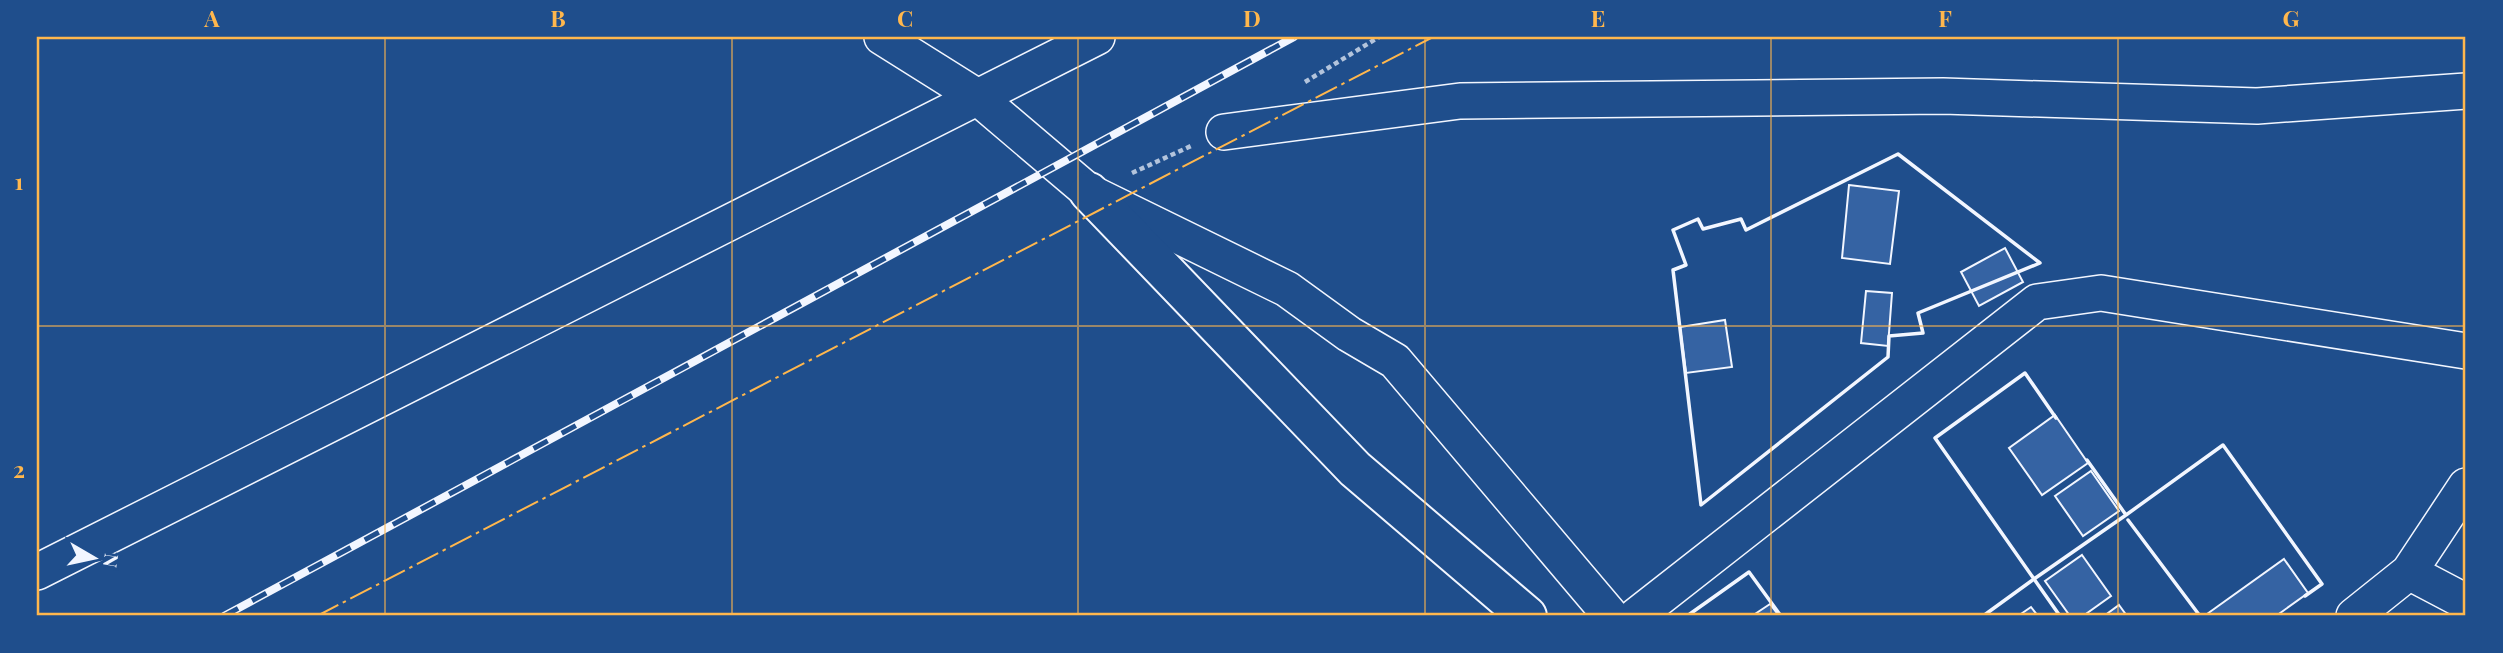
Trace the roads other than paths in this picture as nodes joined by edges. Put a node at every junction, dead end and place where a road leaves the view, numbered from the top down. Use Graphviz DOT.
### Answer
graph roads {
  1 [pos="882,37"];
  2 [pos="1097,37"];
  3 [pos="2466,90"];
  4 [pos="976,96"];
  5 [pos="1224,132"];
  6 [pos="1089,192"];
  7 [pos="2466,351"];
  8 [pos="2466,486"];
  9 [pos="37,572"];
  10 [pos="2409,572"];
  11 [pos="2466,602"];
  12 [pos="1527,616"];
  13 [pos="1611,616"];
  14 [pos="1636,616"];
  15 [pos="2354,616"];
  1 -- 4 [label="street"];
  2 -- 4 [label="street"];
  3 -- 5 [label="street"];
  4 -- 6 [label="street"];
  4 -- 9 [label="street"];
  6 -- 12 [label="street"];
  6 -- 13 [label="street"];
  7 -- 14 [label="street"];
  8 -- 10 [label="street"];
  10 -- 11 [label="street"];
  10 -- 15 [label="street"];
}
